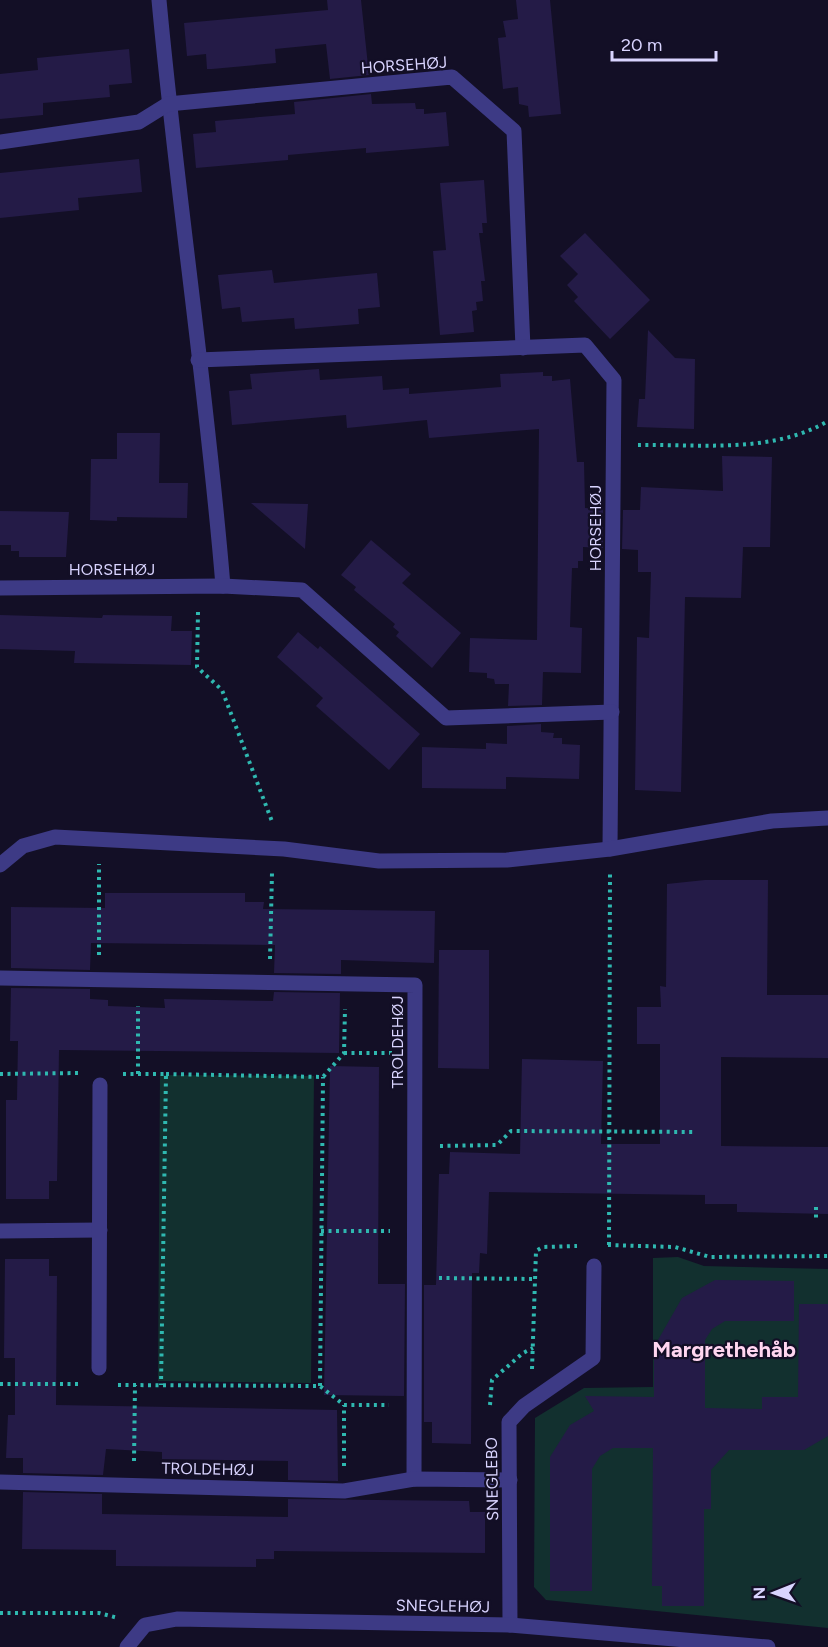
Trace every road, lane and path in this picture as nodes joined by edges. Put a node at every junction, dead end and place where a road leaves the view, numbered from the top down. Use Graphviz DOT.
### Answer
graph roads {
  1 [pos="159,0"];
  2 [pos="168,104"];
  3 [pos="0,142"];
  4 [pos="524,348"];
  5 [pos="198,360"];
  6 [pos="828,422"];
  7 [pos="613,446"];
  8 [pos="223,586"];
  9 [pos="198,587"];
  10 [pos="0,588"];
  11 [pos="612,712"];
  12 [pos="828,818"];
  13 [pos="100,839"];
  14 [pos="278,849"];
  15 [pos="610,849"];
  16 [pos="0,865"];
  17 [pos="0,978"];
  18 [pos="99,980"];
  19 [pos="138,981"];
  20 [pos="270,983"];
  21 [pos="345,984"];
  22 [pos="344,1053"];
  23 [pos="415,1053"];
  24 [pos="90,1073"];
  25 [pos="0,1074"];
  26 [pos="119,1074"];
  27 [pos="138,1074"];
  28 [pos="166,1074"];
  29 [pos="323,1077"];
  30 [pos="100,1085"];
  31 [pos="609,1132"];
  32 [pos="693,1132"];
  33 [pos="415,1147"];
  34 [pos="816,1207"];
  35 [pos="816,1219"];
  36 [pos="100,1230"];
  37 [pos="0,1231"];
  38 [pos="321,1231"];
  39 [pos="415,1231"];
  40 [pos="602,1245"];
  41 [pos="609,1245"];
  42 [pos="585,1246"];
  43 [pos="828,1256"];
  44 [pos="594,1266"];
  45 [pos="415,1278"];
  46 [pos="534,1279"];
  47 [pos="99,1368"];
  48 [pos="0,1384"];
  49 [pos="89,1384"];
  50 [pos="112,1385"];
  51 [pos="135,1385"];
  52 [pos="161,1385"];
  53 [pos="320,1386"];
  54 [pos="344,1405"];
  55 [pos="415,1406"];
  56 [pos="490,1409"];
  57 [pos="414,1479"];
  58 [pos="510,1480"];
  59 [pos="0,1482"];
  60 [pos="134,1485"];
  61 [pos="344,1491"];
  62 [pos="1,1611"];
  63 [pos="145,1625"];
  64 [pos="510,1625"];
  65 [pos="127,1647"];
  66 [pos="768,1647"];
  1 -- 2 [label="street"];
  2 -- 3 [label="street, HORSEHØJ"];
  2 -- 4 [label="street, HORSEHØJ"];
  2 -- 5 [label="street"];
  4 -- 5 [label="street, HORSEHØJ"];
  4 -- 7 [label="street, HORSEHØJ"];
  5 -- 8 [label="street"];
  6 -- 7 [label="path"];
  7 -- 11 [label="street, HORSEHØJ"];
  8 -- 9 [label="street, HORSEHØJ"];
  8 -- 11 [label="street, HORSEHØJ"];
  9 -- 10 [label="street, HORSEHØJ"];
  9 -- 14 [label="path"];
  11 -- 15 [label="street, HORSEHØJ"];
  12 -- 15 [label="street"];
  13 -- 14 [label="street"];
  13 -- 16 [label="street"];
  13 -- 18 [label="path"];
  14 -- 15 [label="street"];
  14 -- 20 [label="path"];
  15 -- 31 [label="path"];
  17 -- 18 [label="street, TROLDEHØJ"];
  18 -- 19 [label="street, TROLDEHØJ"];
  19 -- 20 [label="street, TROLDEHØJ"];
  19 -- 27 [label="path"];
  20 -- 21 [label="street, TROLDEHØJ"];
  21 -- 22 [label="path"];
  21 -- 23 [label="street, TROLDEHØJ"];
  22 -- 23 [label="path"];
  22 -- 29 [label="path"];
  23 -- 33 [label="street, TROLDEHØJ"];
  24 -- 25 [label="path"];
  26 -- 27 [label="path"];
  27 -- 28 [label="path"];
  28 -- 29 [label="path"];
  28 -- 52 [label="path"];
  29 -- 38 [label="path"];
  30 -- 36 [label="street"];
  31 -- 32 [label="path"];
  31 -- 33 [label="path"];
  31 -- 41 [label="path"];
  33 -- 39 [label="street, TROLDEHØJ"];
  34 -- 35 [label="path"];
  36 -- 37 [label="street"];
  36 -- 47 [label="street"];
  38 -- 39 [label="path"];
  38 -- 53 [label="path"];
  39 -- 45 [label="street, TROLDEHØJ"];
  40 -- 41 [label="path"];
  41 -- 43 [label="path"];
  42 -- 46 [label="path"];
  44 -- 58 [label="street, SNEGLEBO"];
  45 -- 46 [label="path"];
  45 -- 55 [label="street, TROLDEHØJ"];
  46 -- 56 [label="path"];
  48 -- 49 [label="path"];
  50 -- 51 [label="path"];
  51 -- 52 [label="path"];
  51 -- 60 [label="path"];
  52 -- 53 [label="path"];
  53 -- 54 [label="path"];
  54 -- 55 [label="path"];
  54 -- 61 [label="path"];
  55 -- 57 [label="street, TROLDEHØJ"];
  57 -- 58 [label="street, TROLDEHØJ"];
  57 -- 61 [label="street, TROLDEHØJ"];
  58 -- 64 [label="street, SNEGLEBO"];
  59 -- 60 [label="street, TROLDEHØJ"];
  60 -- 61 [label="street, TROLDEHØJ"];
  62 -- 63 [label="path"];
  63 -- 64 [label="street, SNEGLEHØJ"];
  63 -- 65 [label="street"];
  64 -- 66 [label="street, SNEGLEHØJ"];
}
